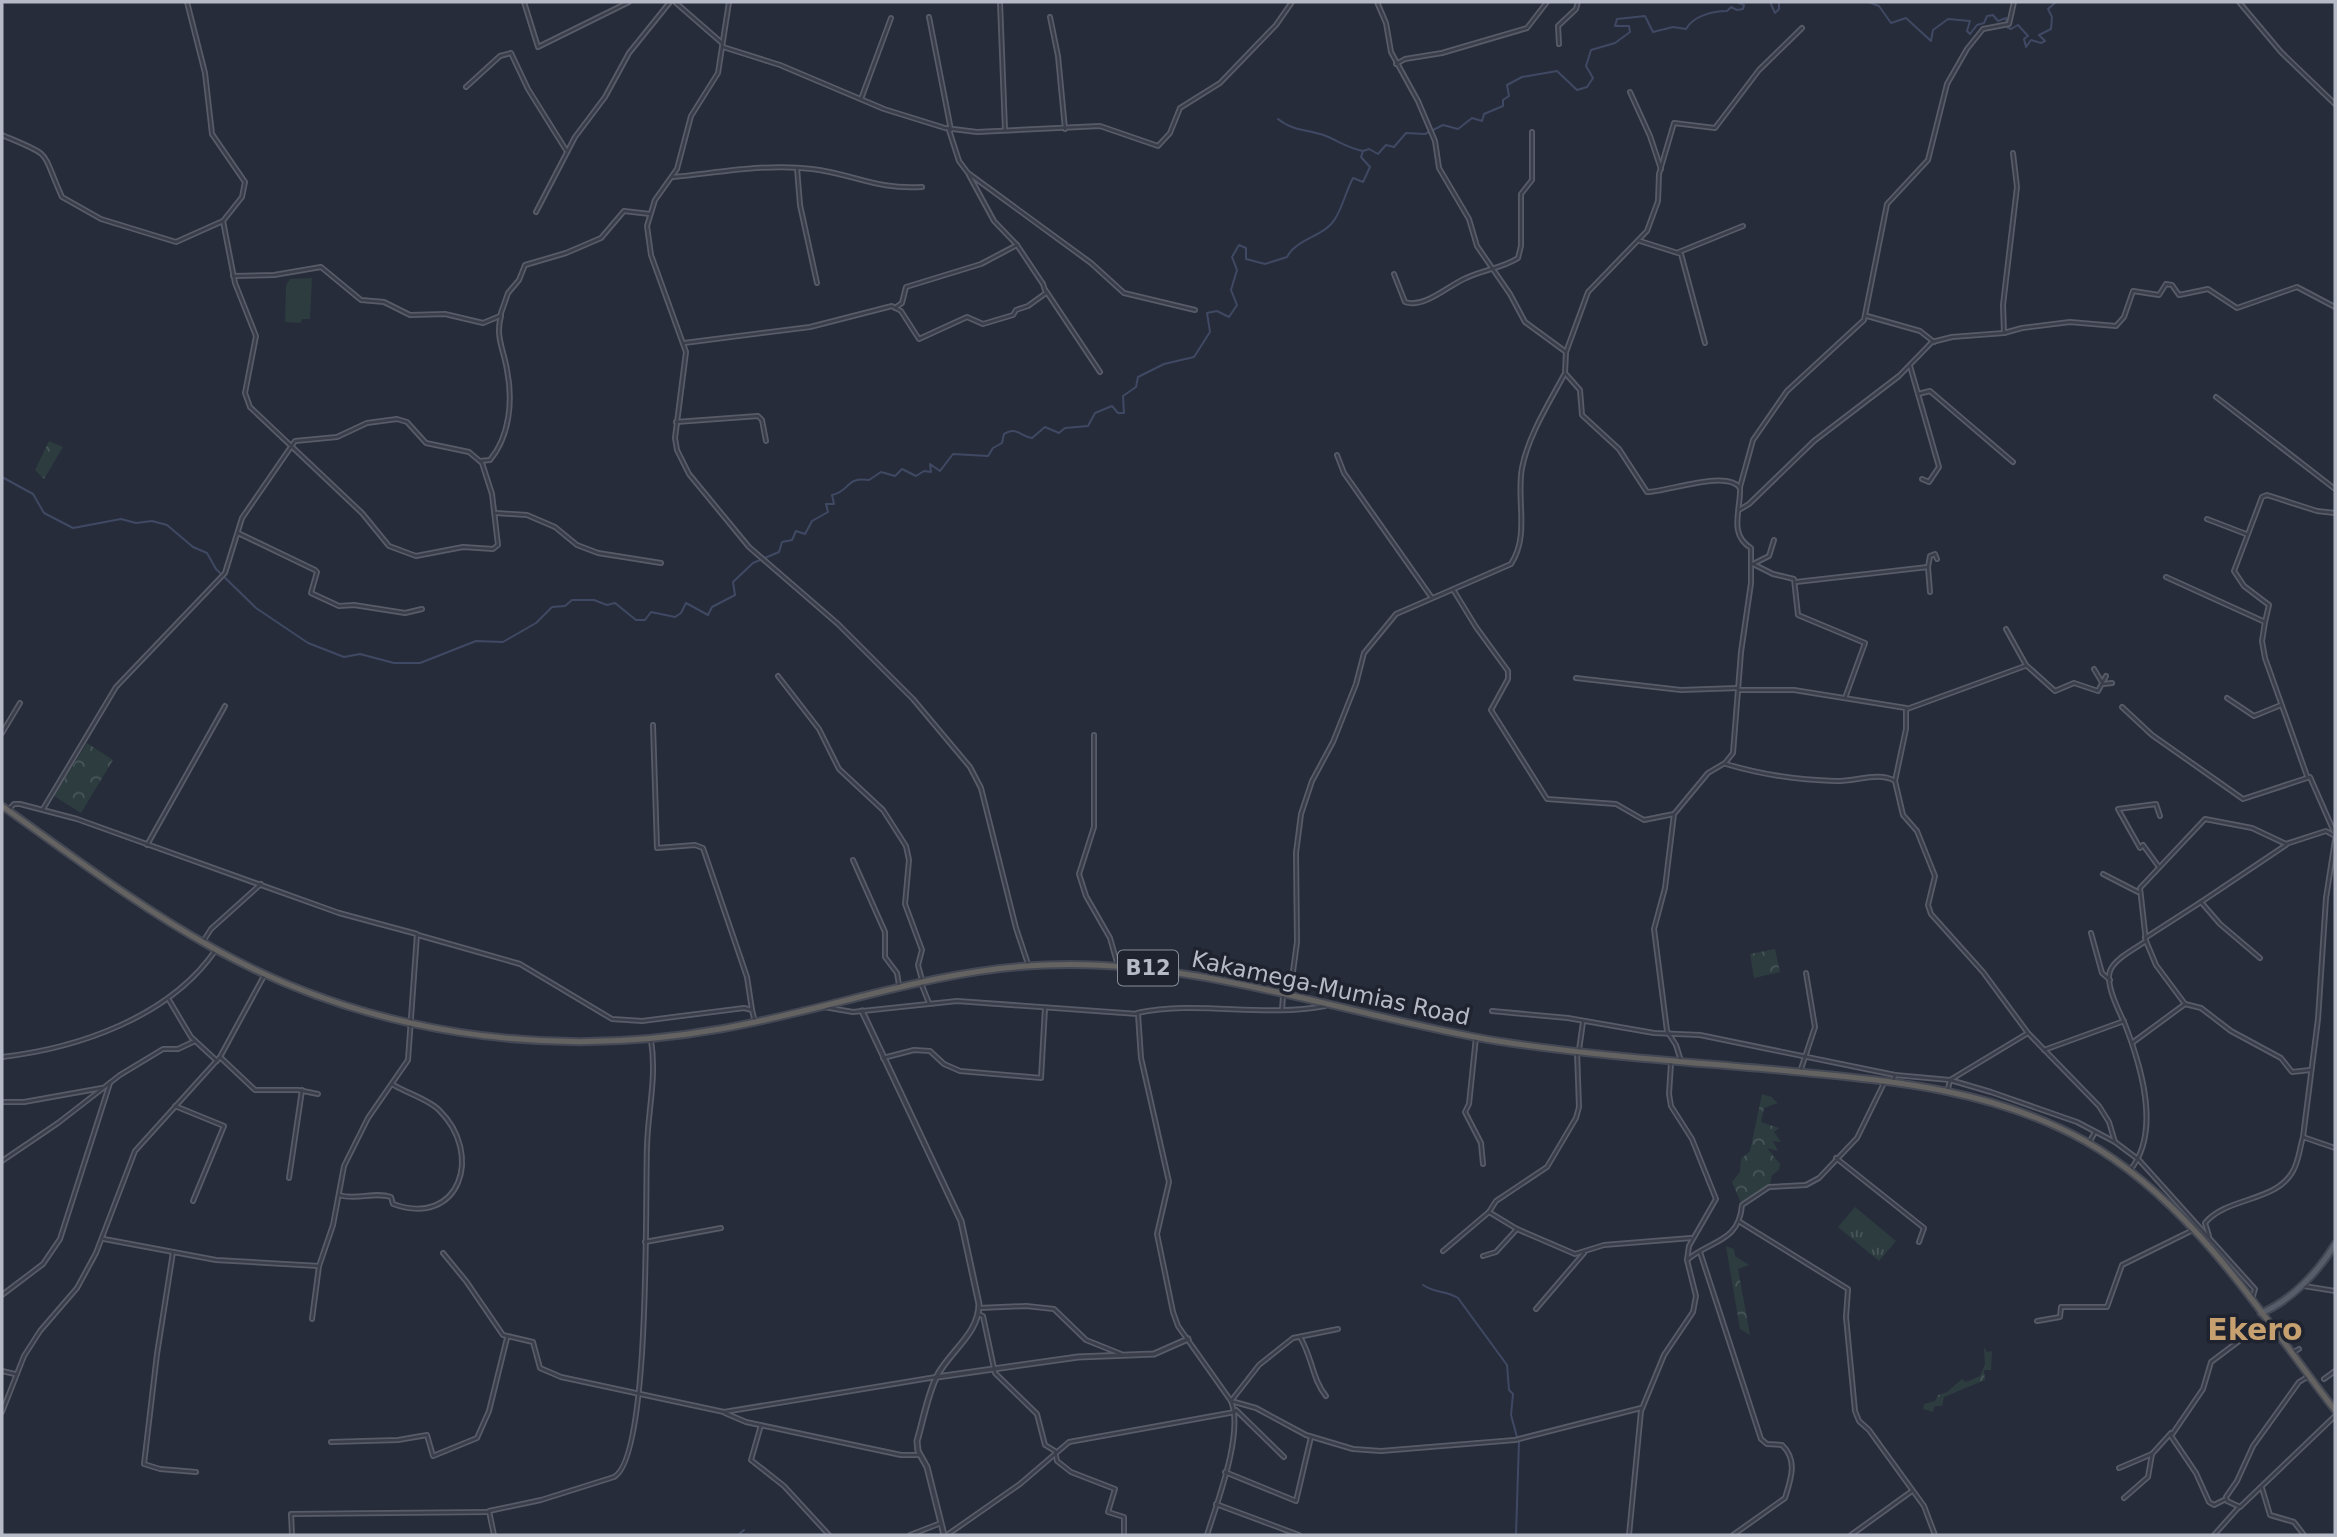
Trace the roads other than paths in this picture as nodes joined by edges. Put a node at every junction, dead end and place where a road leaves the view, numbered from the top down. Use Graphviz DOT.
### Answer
graph roads {
  1 [pos="187,2"];
  2 [pos="524,2"];
  3 [pos="629,2"];
  4 [pos="673,2"];
  5 [pos="729,2"];
  6 [pos="1000,2"];
  7 [pos="1292,2"];
  8 [pos="1377,2"];
  9 [pos="1547,2"];
  10 [pos="1578,2"];
  11 [pos="2014,2"];
  12 [pos="2239,2"];
  13 [pos="929,17"];
  14 [pos="1050,17"];
  15 [pos="891,18"];
  16 [pos="1802,28"];
  17 [pos="1559,44"];
  18 [pos="722,45"];
  19 [pos="1396,64"];
  20 [pos="466,87"];
  21 [pos="1630,92"];
  22 [pos="861,99"];
  23 [pos="2335,104"];
  24 [pos="950,129"];
  25 [pos="1005,130"];
  26 [pos="1065,130"];
  27 [pos="1532,132"];
  28 [pos="2,135"];
  29 [pos="566,150"];
  30 [pos="2013,153"];
  31 [pos="797,168"];
  32 [pos="1661,169"];
  33 [pos="968,173"];
  34 [pos="673,177"];
  35 [pos="922,187"];
  36 [pos="536,212"];
  37 [pos="650,214"];
  38 [pos="223,222"];
  39 [pos="1743,226"];
  40 [pos="1640,241"];
  41 [pos="1017,245"];
  42 [pos="1679,253"];
  43 [pos="1492,268"];
  44 [pos="1394,274"];
  45 [pos="233,276"];
  46 [pos="817,283"];
  47 [pos="1046,291"];
  48 [pos="2335,307"];
  49 [pos="895,308"];
  50 [pos="1195,310"];
  51 [pos="503,312"];
  52 [pos="1866,316"];
  53 [pos="2004,333"];
  54 [pos="1934,342"];
  55 [pos="1705,343"];
  56 [pos="684,344"];
  57 [pos="1566,352"];
  58 [pos="1910,366"];
  59 [pos="1100,372"];
  60 [pos="1565,373"];
  61 [pos="1918,394"];
  62 [pos="2216,397"];
  63 [pos="676,422"];
  64 [pos="766,441"];
  65 [pos="291,448"];
  66 [pos="1337,455"];
  67 [pos="480,460"];
  68 [pos="487,462"];
  69 [pos="2013,462"];
  70 [pos="484,468"];
  71 [pos="1922,479"];
  72 [pos="1740,488"];
  73 [pos="2335,489"];
  74 [pos="1739,510"];
  75 [pos="496,513"];
  76 [pos="2335,513"];
  77 [pos="2207,519"];
  78 [pos="238,533"];
  79 [pos="2246,534"];
  80 [pos="1774,540"];
  81 [pos="1937,558"];
  82 [pos="662,563"];
  83 [pos="1753,564"];
  84 [pos="1928,567"];
  85 [pos="2166,577"];
  86 [pos="1796,582"];
  87 [pos="1454,591"];
  88 [pos="1930,592"];
  89 [pos="1432,598"];
  90 [pos="422,609"];
  91 [pos="2265,622"];
  92 [pos="2006,629"];
  93 [pos="2026,665"];
  94 [pos="2094,669"];
  95 [pos="778,676"];
  96 [pos="2106,676"];
  97 [pos="1576,678"];
  98 [pos="2112,683"];
  99 [pos="2103,684"];
  100 [pos="1738,689"];
  101 [pos="1845,698"];
  102 [pos="2227,698"];
  103 [pos="20,703"];
  104 [pos="2281,705"];
  105 [pos="225,706"];
  106 [pos="2122,707"];
  107 [pos="1907,709"];
  108 [pos="653,725"];
  109 [pos="2,733"];
  110 [pos="1094,735"];
  111 [pos="1725,764"];
  112 [pos="2307,776"];
  113 [pos="1895,781"];
  114 [pos="5,808"];
  115 [pos="43,809"];
  116 [pos="1674,814"];
  117 [pos="2160,816"];
  118 [pos="2335,837"];
  119 [pos="2288,844"];
  120 [pos="147,845"];
  121 [pos="853,860"];
  122 [pos="2159,867"];
  123 [pos="2103,874"];
  124 [pos="261,884"];
  125 [pos="2138,892"];
  126 [pos="2201,902"];
  127 [pos="2091,933"];
  128 [pos="417,934"];
  129 [pos="2146,940"];
  130 [pos="203,943"];
  131 [pos="216,950"];
  132 [pos="2260,958"];
  133 [pos="1029,966"];
  134 [pos="1118,966"];
  135 [pos="1806,973"];
  136 [pos="265,974"];
  137 [pos="921,980"];
  138 [pos="2110,980"];
  139 [pos="899,985"];
  140 [pos="1286,997"];
  141 [pos="169,1000"];
  142 [pos="840,1000"];
  143 [pos="929,1003"];
  144 [pos="2185,1004"];
  145 [pos="821,1005"];
  146 [pos="1325,1006"];
  147 [pos="1045,1008"];
  148 [pos="752,1010"];
  149 [pos="1282,1010"];
  150 [pos="862,1011"];
  151 [pos="1492,1011"];
  152 [pos="848,1012"];
  153 [pos="1137,1013"];
  154 [pos="2124,1021"];
  155 [pos="755,1022"];
  156 [pos="1583,1022"];
  157 [pos="411,1023"];
  158 [pos="1667,1031"];
  159 [pos="2028,1033"];
  160 [pos="1476,1037"];
  161 [pos="651,1040"];
  162 [pos="195,1041"];
  163 [pos="2132,1043"];
  164 [pos="2044,1050"];
  165 [pos="1578,1051"];
  166 [pos="2,1057"];
  167 [pos="220,1057"];
  168 [pos="883,1058"];
  169 [pos="1805,1058"];
  170 [pos="1671,1060"];
  171 [pos="217,1061"];
  172 [pos="1681,1061"];
  173 [pos="2310,1070"];
  174 [pos="1800,1072"];
  175 [pos="1894,1078"];
  176 [pos="1950,1080"];
  177 [pos="1885,1081"];
  178 [pos="110,1083"];
  179 [pos="392,1084"];
  180 [pos="105,1088"];
  181 [pos="1948,1089"];
  182 [pos="302,1090"];
  183 [pos="318,1094"];
  184 [pos="2,1102"];
  185 [pos="175,1106"];
  186 [pos="2036,1113"];
  187 [pos="2095,1132"];
  188 [pos="2303,1137"];
  189 [pos="2115,1142"];
  190 [pos="2089,1143"];
  191 [pos="2335,1148"];
  192 [pos="1836,1158"];
  193 [pos="2139,1160"];
  194 [pos="2,1161"];
  195 [pos="1483,1164"];
  196 [pos="2130,1170"];
  197 [pos="289,1178"];
  198 [pos="338,1195"];
  199 [pos="193,1202"];
  200 [pos="1489,1212"];
  201 [pos="1740,1222"];
  202 [pos="721,1228"];
  203 [pos="1517,1229"];
  204 [pos="2193,1230"];
  205 [pos="1692,1238"];
  206 [pos="103,1239"];
  207 [pos="2206,1239"];
  208 [pos="645,1242"];
  209 [pos="1919,1242"];
  210 [pos="2335,1244"];
  211 [pos="1586,1250"];
  212 [pos="1443,1251"];
  213 [pos="173,1252"];
  214 [pos="1700,1252"];
  215 [pos="443,1253"];
  216 [pos="1483,1256"];
  217 [pos="1687,1259"];
  218 [pos="319,1266"];
  219 [pos="2300,1286"];
  220 [pos="2335,1291"];
  221 [pos="2,1295"];
  222 [pos="2250,1300"];
  223 [pos="1536,1308"];
  224 [pos="2274,1308"];
  225 [pos="979,1311"];
  226 [pos="2261,1313"];
  227 [pos="312,1319"];
  228 [pos="2267,1320"];
  229 [pos="2036,1321"];
  230 [pos="1338,1329"];
  231 [pos="1300,1337"];
  232 [pos="506,1338"];
  233 [pos="1188,1339"];
  234 [pos="2299,1349"];
  235 [pos="2292,1353"];
  236 [pos="1121,1354"];
  237 [pos="994,1370"];
  238 [pos="2,1371"];
  239 [pos="2335,1371"];
  240 [pos="15,1374"];
  241 [pos="2309,1376"];
  242 [pos="936,1377"];
  243 [pos="2324,1379"];
  244 [pos="639,1392"];
  245 [pos="1326,1396"];
  246 [pos="1231,1401"];
  247 [pos="3,1402"];
  248 [pos="1642,1408"];
  249 [pos="1234,1410"];
  250 [pos="2335,1410"];
  251 [pos="2,1412"];
  252 [pos="724,1412"];
  253 [pos="2335,1416"];
  254 [pos="761,1425"];
  255 [pos="2174,1431"];
  256 [pos="1311,1437"];
  257 [pos="331,1442"];
  258 [pos="1056,1453"];
  259 [pos="2152,1454"];
  260 [pos="919,1455"];
  261 [pos="1284,1457"];
  262 [pos="2119,1468"];
  263 [pos="196,1472"];
  264 [pos="1225,1472"];
  265 [pos="2261,1487"];
  266 [pos="1912,1491"];
  267 [pos="2124,1498"];
  268 [pos="2226,1499"];
  269 [pos="1216,1504"];
  270 [pos="2239,1507"];
  271 [pos="488,1512"];
  272 [pos="941,1523"];
  273 [pos="495,1534"];
  274 [pos="292,1535"];
  275 [pos="829,1535"];
  276 [pos="910,1535"];
  277 [pos="946,1535"];
  278 [pos="1124,1535"];
  279 [pos="1207,1535"];
  280 [pos="1299,1535"];
  281 [pos="1629,1535"];
  282 [pos="1733,1535"];
  283 [pos="1851,1535"];
  284 [pos="1936,1535"];
  285 [pos="2214,1535"];
  286 [pos="2304,1535"];
  1 -- 38 [label="street"];
  2 -- 3 [label="street"];
  4 -- 18 [label="street"];
  4 -- 29 [label="street"];
  5 -- 18 [label="street"];
  6 -- 25 [label="street"];
  7 -- 26 [label="street"];
  8 -- 19 [label="street"];
  9 -- 19 [label="street"];
  10 -- 17 [label="street"];
  11 -- 52 [label="street"];
  12 -- 23 [label="street"];
  13 -- 24 [label="street"];
  14 -- 26 [label="street"];
  15 -- 22 [label="street"];
  16 -- 32 [label="street"];
  18 -- 22 [label="street"];
  18 -- 34 [label="street"];
  19 -- 43 [label="street"];
  20 -- 29 [label="street"];
  21 -- 32 [label="street"];
  22 -- 24 [label="street"];
  24 -- 25 [label="street"];
  24 -- 33 [label="street"];
  25 -- 26 [label="street"];
  27 -- 43 [label="street"];
  28 -- 38 [label="street"];
  29 -- 36 [label="street"];
  30 -- 53 [label="street"];
  31 -- 34 [label="street"];
  31 -- 35 [label="street"];
  31 -- 46 [label="street"];
  32 -- 40 [label="street"];
  33 -- 41 [label="street"];
  33 -- 50 [label="street"];
  34 -- 37 [label="street"];
  37 -- 51 [label="street"];
  37 -- 56 [label="street"];
  38 -- 45 [label="street"];
  39 -- 42 [label="street"];
  40 -- 42 [label="street"];
  40 -- 57 [label="street"];
  41 -- 47 [label="street"];
  41 -- 49 [label="street"];
  42 -- 55 [label="street"];
  43 -- 44 [label="street"];
  43 -- 57 [label="street"];
  45 -- 51 [label="street"];
  45 -- 65 [label="street"];
  47 -- 49 [label="street"];
  47 -- 59 [label="street"];
  48 -- 53 [label="street"];
  49 -- 56 [label="street"];
  51 -- 68 [label="street"];
  52 -- 54 [label="street"];
  52 -- 72 [label="street"];
  53 -- 54 [label="street"];
  54 -- 58 [label="street"];
  56 -- 63 [label="street"];
  57 -- 60 [label="street"];
  58 -- 61 [label="street"];
  58 -- 74 [label="street"];
  60 -- 72 [label="street"];
  60 -- 87 [label="street"];
  61 -- 69 [label="street"];
  61 -- 71 [label="street"];
  62 -- 73 [label="street"];
  63 -- 64 [label="street"];
  63 -- 133 [label="street"];
  65 -- 67 [label="street"];
  65 -- 75 [label="street"];
  65 -- 78 [label="street"];
  66 -- 89 [label="street"];
  67 -- 68 [label="street"];
  67 -- 70 [label="street"];
  68 -- 70 [label="street"];
  70 -- 75 [label="street"];
  72 -- 74 [label="street"];
  74 -- 83 [label="street"];
  75 -- 82 [label="street"];
  76 -- 79 [label="street"];
  77 -- 79 [label="street"];
  78 -- 90 [label="street"];
  78 -- 115 [label="street"];
  79 -- 91 [label="street"];
  80 -- 83 [label="street"];
  81 -- 84 [label="street"];
  83 -- 86 [label="street"];
  83 -- 100 [label="street"];
  84 -- 86 [label="street"];
  84 -- 88 [label="street"];
  85 -- 91 [label="street"];
  86 -- 101 [label="street"];
  87 -- 89 [label="street"];
  87 -- 116 [label="street"];
  89 -- 140 [label="street"];
  91 -- 104 [label="street"];
  92 -- 93 [label="street"];
  93 -- 99 [label="street"];
  93 -- 107 [label="street"];
  94 -- 99 [label="street"];
  95 -- 137 [label="street"];
  96 -- 99 [label="street"];
  97 -- 100 [label="street"];
  98 -- 99 [label="street"];
  100 -- 101 [label="street"];
  100 -- 111 [label="street"];
  101 -- 107 [label="street"];
  102 -- 104 [label="street"];
  103 -- 109 [label="street"];
  104 -- 112 [label="street"];
  105 -- 120 [label="street"];
  106 -- 112 [label="street"];
  107 -- 113 [label="street"];
  108 -- 148 [label="street"];
  110 -- 134 [label="street"];
  111 -- 113 [label="street"];
  111 -- 116 [label="street"];
  112 -- 118 [label="street"];
  113 -- 159 [label="street"];
  114 -- 115 [label="street"];
  114 -- 130 [label="highway, Kakamega-Mumias Road / B12"];
  115 -- 120 [label="street"];
  116 -- 158 [label="street"];
  117 -- 122 [label="street"];
  118 -- 119 [label="street"];
  118 -- 173 [label="street"];
  119 -- 122 [label="street"];
  119 -- 126 [label="street"];
  120 -- 124 [label="street"];
  121 -- 139 [label="street"];
  122 -- 125 [label="street"];
  123 -- 125 [label="street"];
  124 -- 128 [label="street"];
  124 -- 130 [label="street"];
  125 -- 129 [label="street"];
  126 -- 129 [label="street"];
  126 -- 132 [label="street"];
  127 -- 138 [label="street"];
  128 -- 148 [label="street"];
  128 -- 157 [label="street"];
  129 -- 138 [label="street"];
  129 -- 144 [label="street"];
  130 -- 131 [label="highway, Kakamega-Mumias Road / B12"];
  131 -- 136 [label="highway, Kakamega-Mumias Road / B12"];
  131 -- 141 [label="street"];
  133 -- 134 [label="highway, Kakamega-Mumias Road / B12"];
  133 -- 137 [label="highway, Kakamega-Mumias Road / B12"];
  134 -- 140 [label="highway, Kakamega-Mumias Road / B12"];
  135 -- 169 [label="street"];
  136 -- 157 [label="highway, Kakamega-Mumias Road / B12"];
  136 -- 167 [label="street"];
  137 -- 139 [label="highway, Kakamega-Mumias Road / B12"];
  137 -- 143 [label="street"];
  138 -- 154 [label="street"];
  139 -- 142 [label="highway, Kakamega-Mumias Road / B12"];
  140 -- 146 [label="highway, Kakamega-Mumias Road / B12"];
  140 -- 149 [label="street"];
  141 -- 162 [label="street"];
  141 -- 166 [label="street"];
  142 -- 145 [label="highway, Kakamega-Mumias Road / B12"];
  142 -- 152 [label="street"];
  143 -- 147 [label="street"];
  143 -- 150 [label="street"];
  144 -- 163 [label="street"];
  144 -- 173 [label="street"];
  145 -- 152 [label="street"];
  145 -- 155 [label="highway, Kakamega-Mumias Road / B12"];
  146 -- 149 [label="street"];
  146 -- 160 [label="highway, Kakamega-Mumias Road / B12"];
  147 -- 153 [label="street"];
  147 -- 168 [label="street"];
  148 -- 155 [label="street"];
  149 -- 153 [label="street"];
  150 -- 152 [label="street"];
  150 -- 168 [label="street"];
  151 -- 156 [label="street"];
  153 -- 233 [label="street"];
  154 -- 163 [label="street"];
  154 -- 164 [label="street"];
  155 -- 161 [label="highway, Kakamega-Mumias Road / B12"];
  156 -- 158 [label="street"];
  156 -- 165 [label="street"];
  157 -- 161 [label="highway, Kakamega-Mumias Road / B12"];
  157 -- 179 [label="street"];
  158 -- 169 [label="street"];
  158 -- 172 [label="street"];
  159 -- 164 [label="street"];
  159 -- 176 [label="street"];
  160 -- 165 [label="highway, Kakamega-Mumias Road / B12"];
  160 -- 195 [label="street"];
  161 -- 208 [label="street"];
  162 -- 171 [label="street"];
  162 -- 178 [label="street"];
  163 -- 193 [label="street"];
  164 -- 189 [label="street"];
  165 -- 170 [label="highway, Kakamega-Mumias Road / B12"];
  165 -- 200 [label="street"];
  167 -- 171 [label="street"];
  167 -- 182 [label="street"];
  168 -- 225 [label="street"];
  169 -- 174 [label="street"];
  169 -- 175 [label="street"];
  170 -- 172 [label="highway, Kakamega-Mumias Road / B12"];
  170 -- 205 [label="street"];
  171 -- 185 [label="street"];
  172 -- 174 [label="highway, Kakamega-Mumias Road / B12"];
  173 -- 188 [label="street"];
  174 -- 177 [label="highway, Kakamega-Mumias Road / B12"];
  175 -- 176 [label="street"];
  175 -- 177 [label="highway, Kakamega-Mumias Road / B12"];
  175 -- 181 [label="highway, Kakamega-Mumias Road / B12"];
  176 -- 181 [label="street"];
  176 -- 186 [label="street"];
  177 -- 192 [label="street"];
  178 -- 180 [label="street"];
  178 -- 221 [label="street"];
  179 -- 198 [label="street"];
  179 -- 198 [label="street"];
  180 -- 184 [label="street"];
  180 -- 194 [label="street"];
  181 -- 186 [label="highway, Kakamega-Mumias Road / B12"];
  182 -- 183 [label="street"];
  182 -- 197 [label="street"];
  185 -- 199 [label="street"];
  185 -- 206 [label="street"];
  186 -- 187 [label="street"];
  186 -- 190 [label="highway, Kakamega-Mumias Road / B12"];
  187 -- 189 [label="street"];
  187 -- 190 [label="street"];
  188 -- 191 [label="street"];
  188 -- 207 [label="street"];
  189 -- 193 [label="street"];
  190 -- 196 [label="highway, Kakamega-Mumias Road / B12"];
  192 -- 201 [label="street"];
  192 -- 209 [label="street"];
  193 -- 196 [label="street"];
  193 -- 207 [label="street"];
  196 -- 204 [label="highway, Kakamega-Mumias Road / B12"];
  198 -- 218 [label="street"];
  200 -- 203 [label="street"];
  200 -- 212 [label="street"];
  201 -- 214 [label="street"];
  201 -- 266 [label="street"];
  202 -- 208 [label="street"];
  203 -- 211 [label="street"];
  203 -- 216 [label="street"];
  204 -- 207 [label="highway, Kakamega-Mumias Road / B12"];
  204 -- 229 [label="street"];
  205 -- 211 [label="street"];
  205 -- 217 [label="street"];
  206 -- 213 [label="street"];
  206 -- 240 [label="street"];
  207 -- 222 [label="highway, Kakamega-Mumias Road / B12"];
  207 -- 222 [label="street"];
  208 -- 244 [label="street"];
  210 -- 219 [label="main road"];
  211 -- 223 [label="street"];
  213 -- 218 [label="street"];
  213 -- 263 [label="street"];
  214 -- 217 [label="street"];
  214 -- 282 [label="street"];
  215 -- 232 [label="street"];
  217 -- 248 [label="street"];
  218 -- 227 [label="street"];
  219 -- 220 [label="street"];
  219 -- 224 [label="main road"];
  222 -- 226 [label="highway, Kakamega-Mumias Road / B12"];
  224 -- 226 [label="main road"];
  224 -- 228 [label="main road"];
  225 -- 236 [label="street"];
  225 -- 237 [label="street"];
  225 -- 242 [label="street"];
  226 -- 228 [label="highway, Kakamega-Mumias Road / B12"];
  228 -- 235 [label="highway, Kakamega-Mumias Road / B12"];
  228 -- 255 [label="street"];
  230 -- 231 [label="street"];
  231 -- 245 [label="street"];
  231 -- 246 [label="street"];
  232 -- 244 [label="street"];
  232 -- 257 [label="street"];
  233 -- 236 [label="street"];
  233 -- 246 [label="street"];
  234 -- 235 [label="street"];
  235 -- 241 [label="highway, Kakamega-Mumias Road / B12"];
  236 -- 237 [label="street"];
  237 -- 242 [label="street"];
  237 -- 258 [label="street"];
  238 -- 240 [label="street"];
  239 -- 243 [label="street"];
  240 -- 247 [label="street"];
  241 -- 250 [label="highway, Kakamega-Mumias Road / B12"];
  241 -- 268 [label="street"];
  242 -- 252 [label="street"];
  242 -- 260 [label="street"];
  244 -- 252 [label="street"];
  244 -- 271 [label="street"];
  246 -- 249 [label="street"];
  246 -- 256 [label="street"];
  247 -- 251 [label="street"];
  248 -- 256 [label="street"];
  248 -- 281 [label="street"];
  249 -- 258 [label="street"];
  249 -- 261 [label="street"];
  249 -- 264 [label="street"];
  252 -- 254 [label="street"];
  253 -- 265 [label="street"];
  254 -- 260 [label="street"];
  254 -- 275 [label="street"];
  255 -- 259 [label="street"];
  255 -- 268 [label="street"];
  256 -- 264 [label="street"];
  258 -- 277 [label="street"];
  258 -- 278 [label="street"];
  259 -- 262 [label="street"];
  259 -- 267 [label="street"];
  260 -- 272 [label="street"];
  264 -- 269 [label="street"];
  265 -- 270 [label="street"];
  265 -- 286 [label="street"];
  266 -- 283 [label="street"];
  266 -- 284 [label="street"];
  268 -- 270 [label="street"];
  269 -- 279 [label="street"];
  269 -- 280 [label="street"];
  270 -- 285 [label="street"];
  271 -- 273 [label="street"];
  271 -- 274 [label="street"];
  272 -- 276 [label="street"];
  272 -- 277 [label="street"];
}
